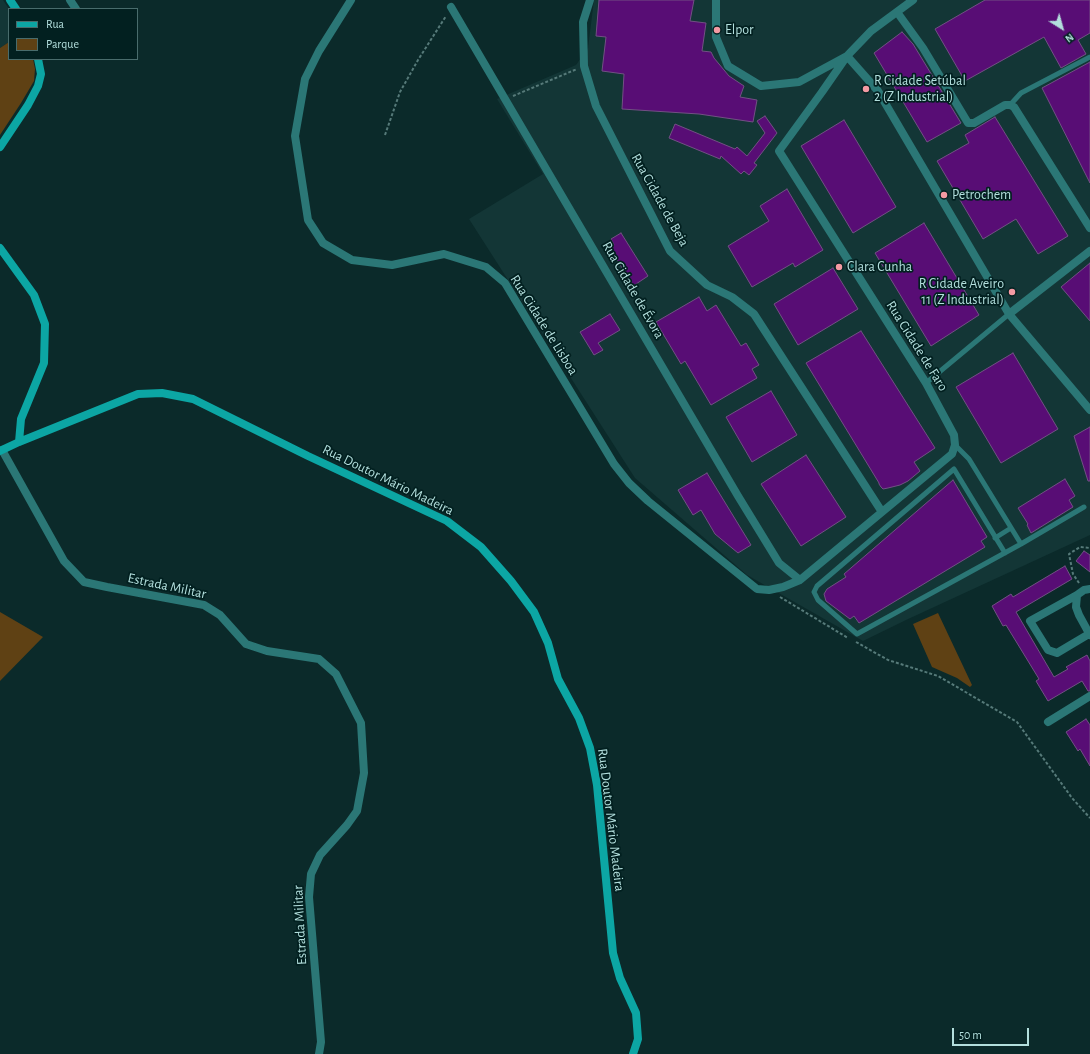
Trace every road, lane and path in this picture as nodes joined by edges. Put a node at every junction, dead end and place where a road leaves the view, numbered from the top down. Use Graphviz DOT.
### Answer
graph roads {
  1 [pos="351,0"];
  2 [pos="590,0"];
  3 [pos="716,0"];
  4 [pos="913,0"];
  5 [pos="452,7"];
  6 [pos="897,12"];
  7 [pos="847,56"];
  8 [pos="1090,56"];
  9 [pos="38,60"];
  10 [pos="584,66"];
  11 [pos="506,99"];
  12 [pos="1010,105"];
  13 [pos="385,136"];
  14 [pos="0,147"];
  15 [pos="1090,228"];
  16 [pos="0,248"];
  17 [pos="1090,251"];
  18 [pos="1009,314"];
  19 [pos="926,383"];
  20 [pos="1090,410"];
  21 [pos="19,442"];
  22 [pos="955,445"];
  23 [pos="1,451"];
  24 [pos="1084,507"];
  25 [pos="882,512"];
  26 [pos="1011,528"];
  27 [pos="996,538"];
  28 [pos="1021,544"];
  29 [pos="1090,548"];
  30 [pos="1005,553"];
  31 [pos="800,580"];
  32 [pos="769,590"];
  33 [pos="1087,590"];
  34 [pos="1077,595"];
  35 [pos="1090,635"];
  36 [pos="849,638"];
  37 [pos="855,642"];
  38 [pos="1090,696"];
  39 [pos="1048,722"];
  40 [pos="1090,818"];
  41 [pos="319,1054"];
  42 [pos="633,1054"];
  1 -- 32 [label="street, Rua Cidade de Lisboa"];
  2 -- 10 [label="street, Rua Cidade de Beja"];
  3 -- 7 [label="street"];
  4 -- 6 [label="street"];
  5 -- 11 [label="street, Rua Cidade de Évora"];
  5 -- 13 [label="path"];
  6 -- 7 [label="street"];
  6 -- 12 [label="street"];
  7 -- 18 [label="street"];
  7 -- 19 [label="street, Rua Cidade de Faro"];
  8 -- 12 [label="lane"];
  9 -- 14 [label="main road"];
  10 -- 11 [label="path"];
  10 -- 25 [label="street, Rua Cidade de Beja"];
  11 -- 31 [label="street, Rua Cidade de Évora"];
  12 -- 15 [label="street"];
  16 -- 21 [label="main road"];
  17 -- 18 [label="street"];
  18 -- 19 [label="lane"];
  18 -- 20 [label="street"];
  19 -- 22 [label="street, Rua Cidade de Faro"];
  21 -- 23 [label="main road, Rua Doutor Mário Madeira"];
  21 -- 42 [label="main road, Rua Doutor Mário Madeira"];
  22 -- 25 [label="street"];
  22 -- 26 [label="lane"];
  23 -- 41 [label="street, Estrada Militar"];
  24 -- 28 [label="lane"];
  25 -- 31 [label="street"];
  26 -- 27 [label="lane"];
  26 -- 28 [label="lane"];
  27 -- 30 [label="lane"];
  27 -- 30 [label="lane"];
  28 -- 30 [label="lane"];
  29 -- 33 [label="path"];
  31 -- 32 [label="street"];
  32 -- 36 [label="path"];
  33 -- 34 [label="street"];
  34 -- 35 [label="street"];
  34 -- 35 [label="street"];
  37 -- 40 [label="path"];
  38 -- 39 [label="street"];
}
